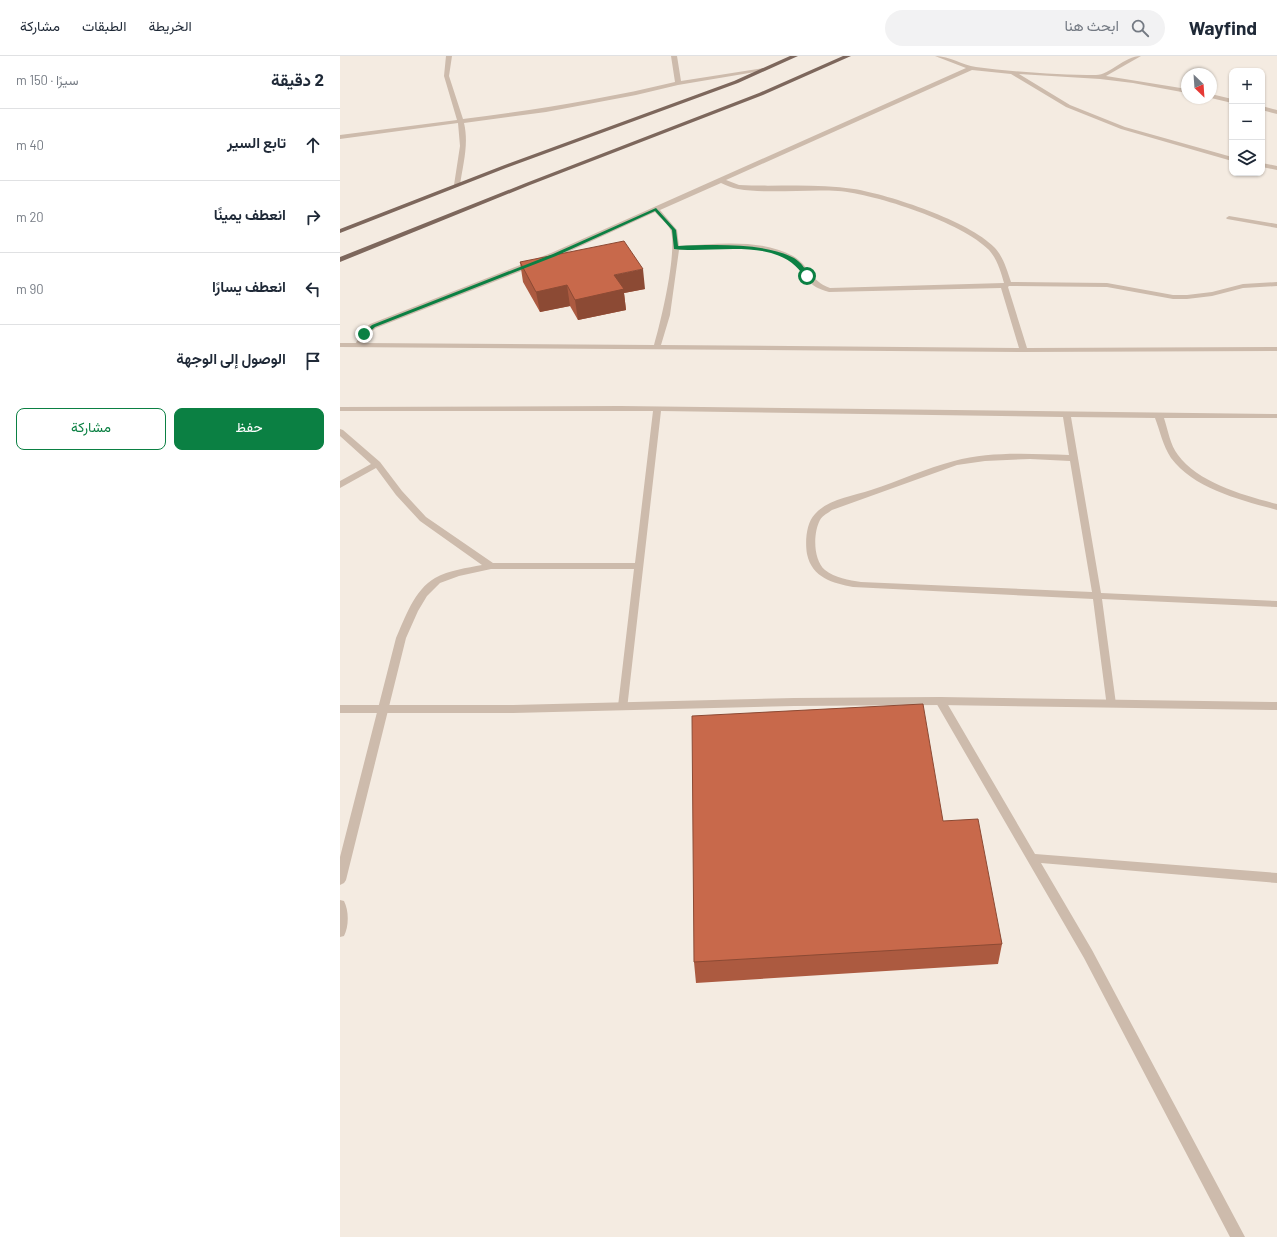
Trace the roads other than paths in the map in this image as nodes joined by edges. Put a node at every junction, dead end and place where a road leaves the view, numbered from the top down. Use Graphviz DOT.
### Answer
graph roads {
  1 [pos="449,56"];
  2 [pos="674,56"];
  3 [pos="795,56"];
  4 [pos="848,56"];
  5 [pos="938,56"];
  6 [pos="1138,56"];
  7 [pos="971,68"];
  8 [pos="764,70"];
  9 [pos="1011,72"];
  10 [pos="1100,78"];
  11 [pos="678,83"];
  12 [pos="1181,90"];
  13 [pos="1217,97"];
  14 [pos="1229,100"];
  15 [pos="1265,109"];
  16 [pos="1276,111"];
  17 [pos="461,121"];
  18 [pos="340,137"];
  19 [pos="1229,157"];
  20 [pos="1265,166"];
  21 [pos="1277,168"];
  22 [pos="720,180"];
  23 [pos="457,185"];
  24 [pos="656,209"];
  25 [pos="1229,218"];
  26 [pos="1277,226"];
  27 [pos="340,231"];
  28 [pos="676,248"];
  29 [pos="340,260"];
  30 [pos="1277,284"];
  31 [pos="1006,285"];
  32 [pos="340,345"];
  33 [pos="360,345"];
  34 [pos="657,347"];
  35 [pos="1277,349"];
  36 [pos="1024,350"];
  37 [pos="657,408"];
  38 [pos="340,409"];
  39 [pos="1067,415"];
  40 [pos="1158,416"];
  41 [pos="1277,416"];
  42 [pos="340,432"];
  43 [pos="1074,458"];
  44 [pos="377,464"];
  45 [pos="340,485"];
  46 [pos="1277,507"];
  47 [pos="491,566"];
  48 [pos="639,566"];
  49 [pos="1097,596"];
  50 [pos="1277,604"];
  51 [pos="940,701"];
  52 [pos="1111,704"];
  53 [pos="623,706"];
  54 [pos="1277,706"];
  55 [pos="340,709"];
  56 [pos="382,709"];
  57 [pos="1032,858"];
  58 [pos="1277,878"];
  59 [pos="340,880"];
  60 [pos="340,905"];
  61 [pos="340,932"];
  62 [pos="1238,1237"];
  1 -- 17 [label="street"];
  2 -- 11 [label="street"];
  3 -- 8 [label="main road"];
  4 -- 29 [label="main road"];
  5 -- 7 [label="street"];
  6 -- 10 [label="street"];
  7 -- 9 [label="street"];
  7 -- 22 [label="street"];
  8 -- 11 [label="street"];
  8 -- 23 [label="main road"];
  9 -- 10 [label="street"];
  9 -- 19 [label="street"];
  10 -- 12 [label="street"];
  11 -- 17 [label="street"];
  13 -- 14 [label="street"];
  15 -- 16 [label="street"];
  17 -- 18 [label="street"];
  17 -- 23 [label="street"];
  20 -- 21 [label="street"];
  22 -- 24 [label="street"];
  22 -- 31 [label="street"];
  23 -- 27 [label="main road"];
  24 -- 28 [label="street"];
  24 -- 33 [label="street"];
  25 -- 26 [label="street"];
  28 -- 31 [label="street"];
  28 -- 34 [label="street"];
  30 -- 31 [label="street"];
  31 -- 36 [label="street"];
  32 -- 33 [label="street"];
  33 -- 34 [label="street"];
  34 -- 36 [label="street"];
  35 -- 36 [label="street"];
  37 -- 38 [label="street"];
  37 -- 39 [label="street"];
  37 -- 48 [label="street"];
  39 -- 40 [label="street"];
  39 -- 43 [label="street"];
  40 -- 41 [label="street"];
  40 -- 46 [label="street"];
  42 -- 44 [label="street"];
  43 -- 49 [label="street"];
  43 -- 49 [label="street"];
  44 -- 45 [label="street"];
  44 -- 47 [label="street"];
  47 -- 48 [label="street"];
  47 -- 56 [label="street"];
  48 -- 53 [label="street"];
  49 -- 50 [label="street"];
  49 -- 52 [label="street"];
  51 -- 52 [label="street"];
  51 -- 53 [label="street"];
  51 -- 57 [label="street"];
  52 -- 54 [label="street"];
  53 -- 56 [label="street"];
  55 -- 56 [label="street"];
  56 -- 59 [label="street"];
  57 -- 58 [label="street"];
  57 -- 62 [label="street"];
  60 -- 61 [label="street"];
}
